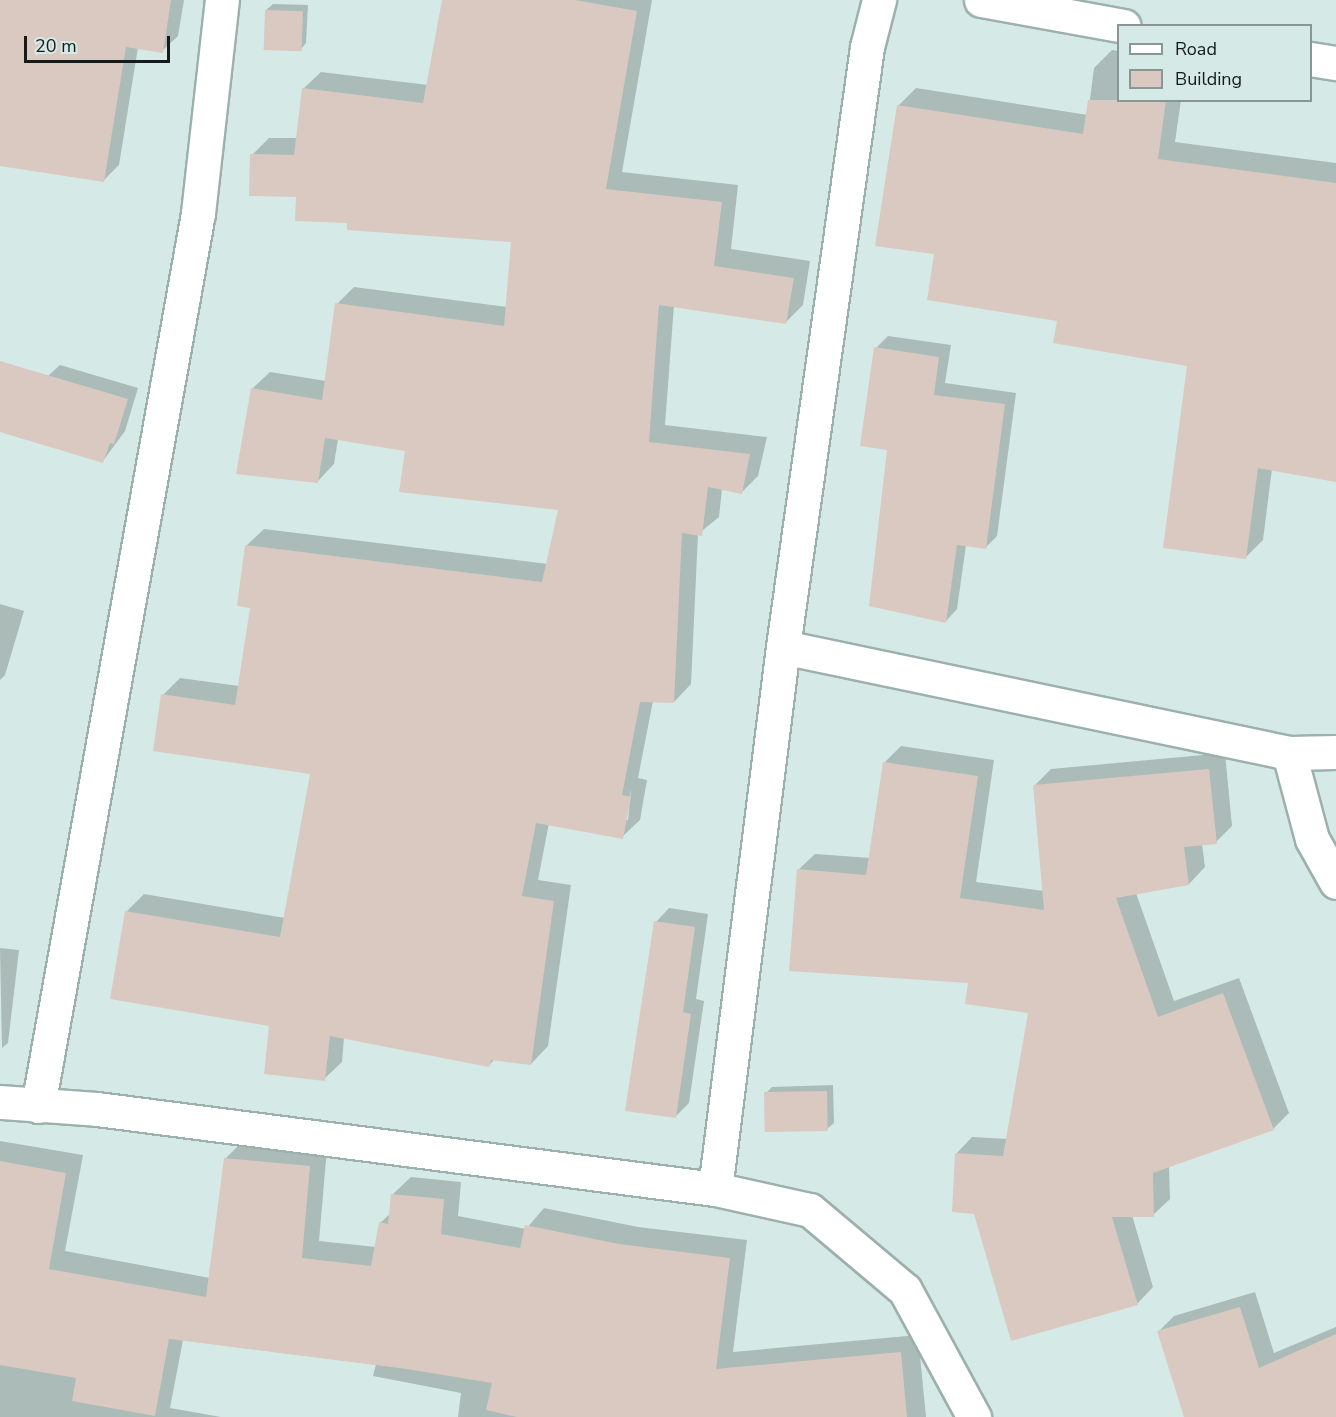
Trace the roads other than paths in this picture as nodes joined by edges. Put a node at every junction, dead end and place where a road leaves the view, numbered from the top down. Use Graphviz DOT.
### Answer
graph roads {
  1 [pos="222,0"];
  2 [pos="879,0"];
  3 [pos="981,0"];
  4 [pos="1117,25"];
  5 [pos="1312,58"];
  6 [pos="1336,63"];
  7 [pos="783,647"];
  8 [pos="1336,752"];
  9 [pos="1289,753"];
  10 [pos="1336,882"];
  11 [pos="0,1102"];
  12 [pos="38,1106"];
  13 [pos="715,1189"];
  14 [pos="974,1417"];
  1 -- 12 [label="street"];
  2 -- 7 [label="street"];
  3 -- 4 [label="street"];
  5 -- 6 [label="street"];
  7 -- 9 [label="street"];
  7 -- 13 [label="street"];
  8 -- 9 [label="street"];
  9 -- 10 [label="street"];
  11 -- 12 [label="street"];
  12 -- 13 [label="street"];
  13 -- 14 [label="street"];
}
